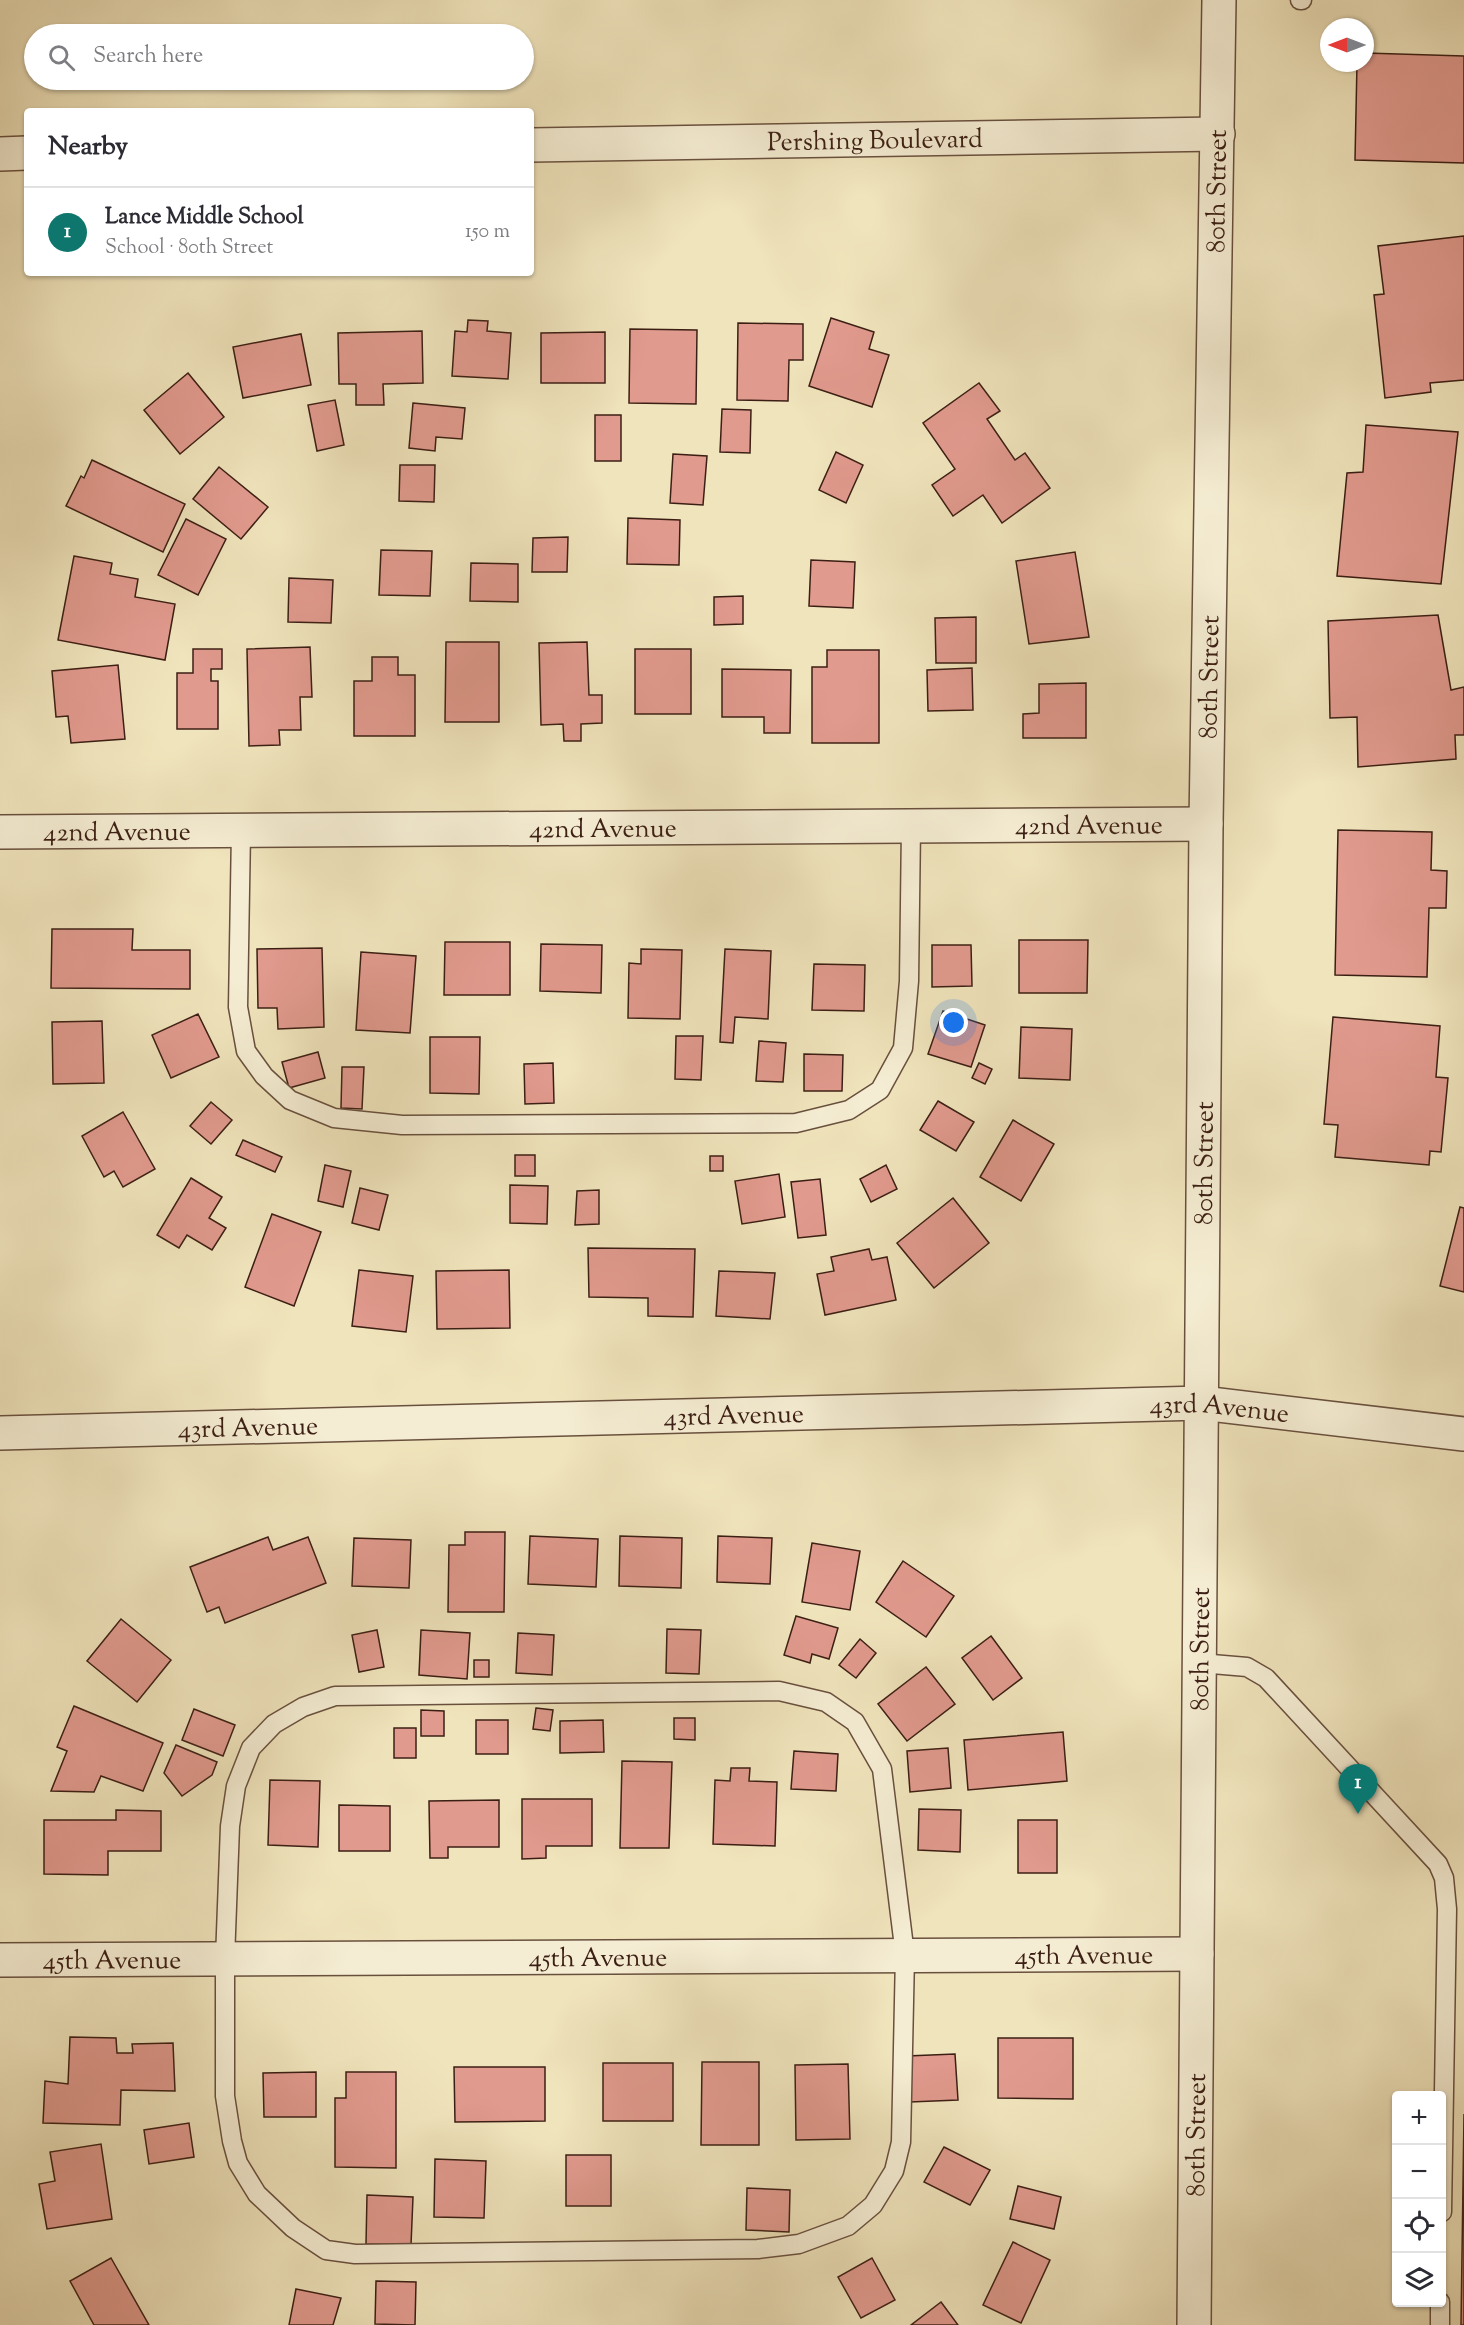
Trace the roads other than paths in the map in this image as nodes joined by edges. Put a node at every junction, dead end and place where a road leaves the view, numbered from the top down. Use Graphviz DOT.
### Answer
graph roads {
  1 [pos="1219,0"];
  2 [pos="1218,134"];
  3 [pos="534,145"];
  4 [pos="24,153"];
  5 [pos="0,154"];
  6 [pos="1206,824"];
  7 [pos="911,826"];
  8 [pos="241,831"];
  9 [pos="0,832"];
  10 [pos="1202,1403"];
  11 [pos="0,1432"];
  12 [pos="1464,1434"];
  13 [pos="1200,1662"];
  14 [pos="1197,1954"];
  15 [pos="905,1955"];
  16 [pos="225,1959"];
  17 [pos="0,1960"];
  18 [pos="1442,2199"];
  19 [pos="1440,2307"];
  20 [pos="1194,2325"];
  21 [pos="1440,2325"];
  1 -- 2 [label="street, 80th Street"];
  2 -- 3 [label="street, Pershing Boulevard"];
  2 -- 6 [label="street, 80th Street"];
  4 -- 5 [label="street"];
  6 -- 7 [label="street, 42nd Avenue"];
  6 -- 10 [label="street, 80th Street"];
  7 -- 8 [label="street, 42nd Avenue"];
  7 -- 8 [label="lane"];
  8 -- 9 [label="street, 42nd Avenue"];
  10 -- 11 [label="street, 43rd Avenue"];
  10 -- 12 [label="street, 43rd Avenue"];
  10 -- 13 [label="street, 80th Street"];
  13 -- 14 [label="street, 80th Street"];
  13 -- 18 [label="lane"];
  14 -- 15 [label="street, 45th Avenue"];
  14 -- 20 [label="street, 80th Street"];
  15 -- 16 [label="street, 45th Avenue"];
  15 -- 16 [label="lane"];
  15 -- 16 [label="lane"];
  16 -- 17 [label="street, 45th Avenue"];
  19 -- 21 [label="lane"];
}
